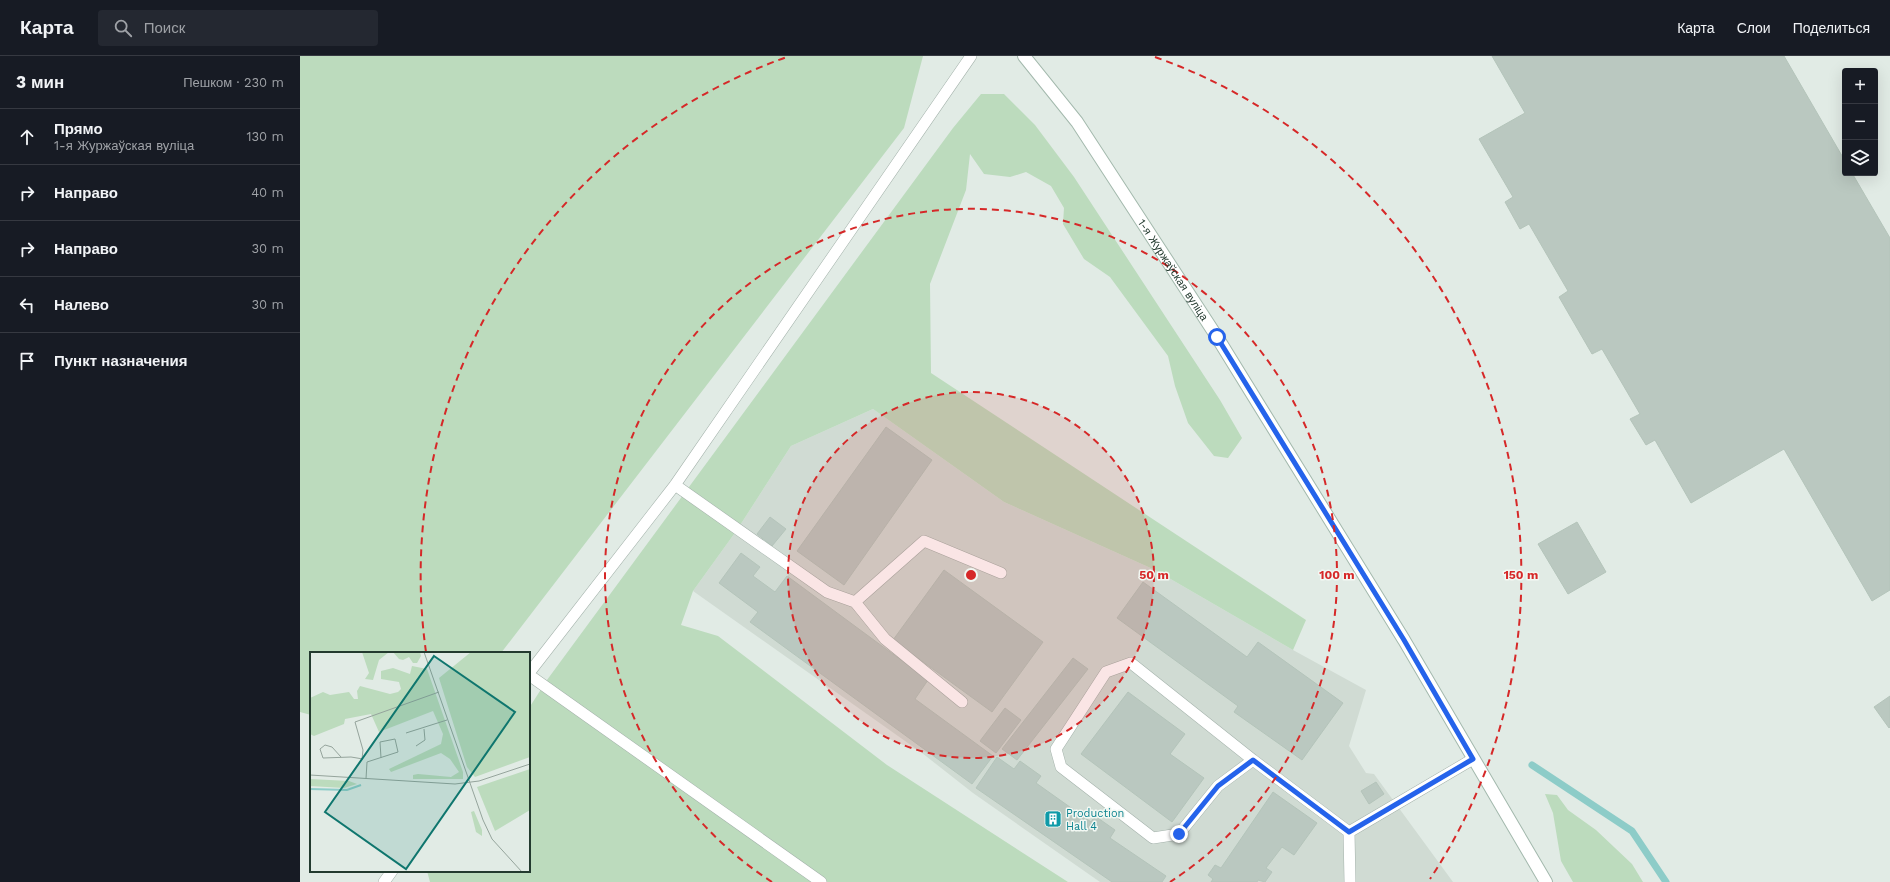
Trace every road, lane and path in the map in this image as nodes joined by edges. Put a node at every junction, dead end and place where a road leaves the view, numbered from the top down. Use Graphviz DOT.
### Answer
graph roads {
  1 [pos="971,56"];
  2 [pos="1024,56"];
  3 [pos="675,485"];
  4 [pos="1001,573"];
  5 [pos="855,602"];
  6 [pos="530,673"];
  7 [pos="530,675"];
  8 [pos="962,702"];
  9 [pos="1473,759"];
  10 [pos="1253,760"];
  11 [pos="1349,832"];
  12 [pos="391,872"];
  13 [pos="384,882"];
  14 [pos="821,882"];
  15 [pos="1350,882"];
  16 [pos="1546,882"];
  1 -- 3 [label="lane"];
  2 -- 9 [label="street, 1-я Журжаўская вуліца"];
  3 -- 5 [label="lane"];
  3 -- 6 [label="lane"];
  4 -- 5 [label="lane"];
  5 -- 8 [label="lane"];
  7 -- 14 [label="lane"];
  9 -- 11 [label="lane"];
  9 -- 16 [label="street, 1-я Журжаўская вуліца"];
  10 -- 10 [label="lane"];
  10 -- 11 [label="lane"];
  11 -- 15 [label="lane"];
  12 -- 13 [label="lane"];
}
